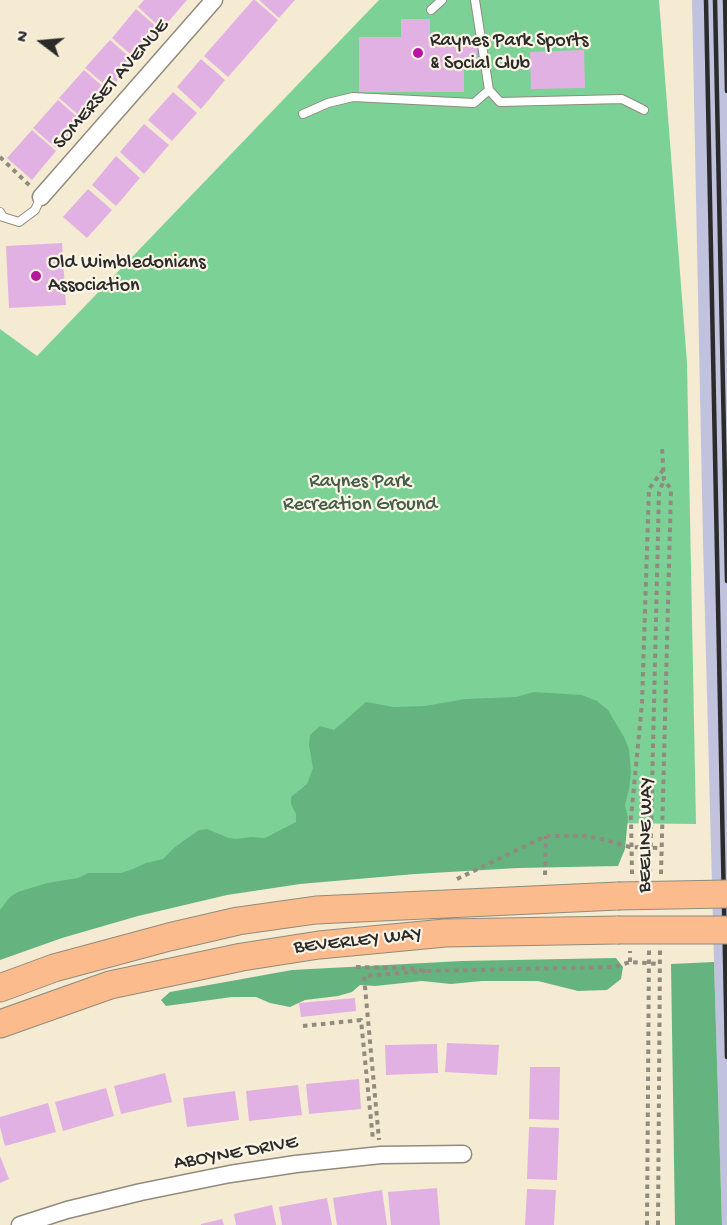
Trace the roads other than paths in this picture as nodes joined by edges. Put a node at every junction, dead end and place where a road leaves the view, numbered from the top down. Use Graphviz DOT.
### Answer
graph roads {
  1 [pos="214,0"];
  2 [pos="442,0"];
  3 [pos="475,0"];
  4 [pos="432,10"];
  5 [pos="489,90"];
  6 [pos="644,110"];
  7 [pos="303,114"];
  8 [pos="41,197"];
  9 [pos="0,212"];
  10 [pos="727,894"];
  11 [pos="727,930"];
  12 [pos="0,988"];
  13 [pos="0,1024"];
  14 [pos="463,1154"];
  15 [pos="20,1225"];
  1 -- 8 [label="street, SOMERSET AVENUE"];
  2 -- 4 [label="lane"];
  3 -- 5 [label="lane"];
  5 -- 6 [label="lane"];
  5 -- 7 [label="lane"];
  8 -- 9 [label="lane"];
  10 -- 12 [label="highway, BEVERLEY WAY, bridge"];
  11 -- 13 [label="highway, BEVERLEY WAY, bridge"];
  14 -- 15 [label="street, ABOYNE DRIVE"];
}
